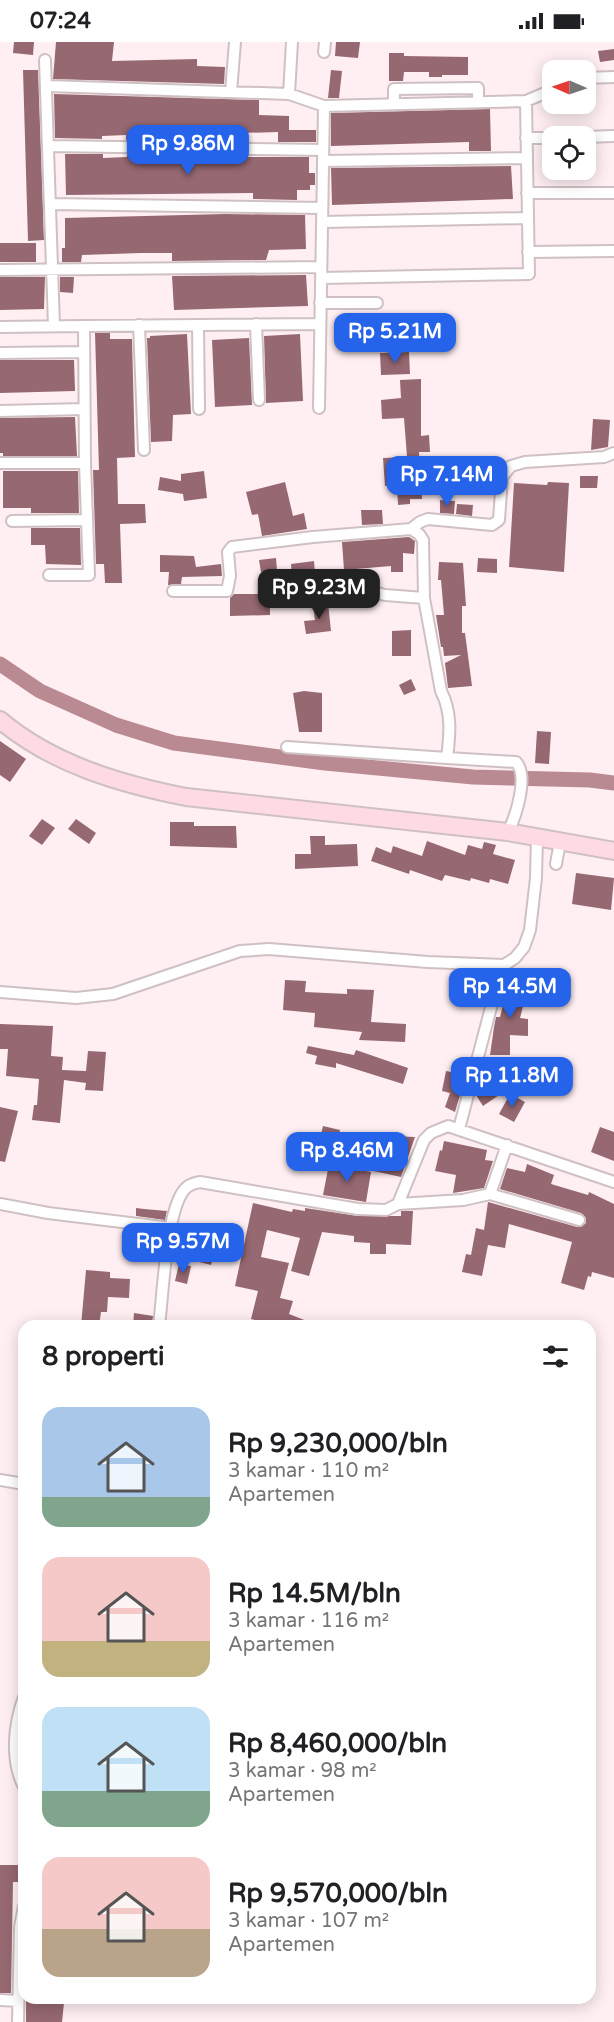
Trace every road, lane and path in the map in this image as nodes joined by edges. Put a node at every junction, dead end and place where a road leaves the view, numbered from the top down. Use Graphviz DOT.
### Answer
graph roads {
  1 [pos="235,42"];
  2 [pos="292,42"];
  3 [pos="45,60"];
  4 [pos="614,77"];
  5 [pos="596,78"];
  6 [pos="48,86"];
  7 [pos="231,92"];
  8 [pos="289,94"];
  9 [pos="542,94"];
  10 [pos="526,101"];
  11 [pos="324,105"];
  12 [pos="614,136"];
  13 [pos="596,137"];
  14 [pos="526,138"];
  15 [pos="542,138"];
  16 [pos="49,146"];
  17 [pos="323,156"];
  18 [pos="527,158"];
  19 [pos="527,193"];
  20 [pos="614,193"];
  21 [pos="50,204"];
  22 [pos="322,208"];
  23 [pos="528,218"];
  24 [pos="322,222"];
  25 [pos="614,251"];
  26 [pos="528,252"];
  27 [pos="54,267"];
  28 [pos="0,270"];
  29 [pos="321,272"];
  30 [pos="320,303"];
  31 [pos="377,303"];
  32 [pos="256,324"];
  33 [pos="320,324"];
  34 [pos="139,325"];
  35 [pos="198,325"];
  36 [pos="54,326"];
  37 [pos="84,326"];
  38 [pos="0,327"];
  39 [pos="84,352"];
  40 [pos="0,353"];
  41 [pos="259,400"];
  42 [pos="319,408"];
  43 [pos="84,409"];
  44 [pos="199,410"];
  45 [pos="0,411"];
  46 [pos="144,450"];
  47 [pos="614,453"];
  48 [pos="0,463"];
  49 [pos="85,463"];
  50 [pos="87,520"];
  51 [pos="12,521"];
  52 [pos="411,529"];
  53 [pos="49,575"];
  54 [pos="299,582"];
  55 [pos="173,591"];
  56 [pos="424,598"];
  57 [pos="0,720"];
  58 [pos="287,747"];
  59 [pos="447,758"];
  60 [pos="512,824"];
  61 [pos="537,837"];
  62 [pos="560,842"];
  63 [pos="614,851"];
  64 [pos="556,864"];
  65 [pos="499,966"];
  66 [pos="0,992"];
  67 [pos="459,1129"];
  68 [pos="507,1145"];
  69 [pos="614,1182"];
  70 [pos="490,1194"];
  71 [pos="0,1204"];
  72 [pos="398,1204"];
  73 [pos="579,1220"];
  74 [pos="171,1228"];
  75 [pos="160,1320"];
  76 [pos="0,1480"];
  77 [pos="18,1483"];
  78 [pos="18,1719"];
  79 [pos="18,1767"];
  80 [pos="0,2000"];
  81 [pos="18,2001"];
  82 [pos="18,2022"];
  1 -- 7 [label="street"];
  2 -- 8 [label="street"];
  3 -- 6 [label="street"];
  4 -- 5 [label="street"];
  6 -- 7 [label="street"];
  6 -- 16 [label="street"];
  7 -- 8 [label="street"];
  8 -- 11 [label="street"];
  9 -- 10 [label="street"];
  10 -- 11 [label="street"];
  10 -- 14 [label="street"];
  11 -- 17 [label="street"];
  12 -- 13 [label="street"];
  14 -- 15 [label="street"];
  14 -- 18 [label="street"];
  16 -- 17 [label="street"];
  16 -- 21 [label="street"];
  17 -- 18 [label="street"];
  17 -- 22 [label="street"];
  18 -- 19 [label="street"];
  19 -- 20 [label="street"];
  19 -- 23 [label="street"];
  21 -- 22 [label="street"];
  21 -- 27 [label="street"];
  22 -- 24 [label="street"];
  23 -- 24 [label="street"];
  23 -- 26 [label="street"];
  24 -- 29 [label="street"];
  25 -- 26 [label="street"];
  26 -- 29 [label="street"];
  27 -- 28 [label="street"];
  27 -- 29 [label="street"];
  27 -- 36 [label="street"];
  29 -- 30 [label="street"];
  30 -- 31 [label="street"];
  30 -- 33 [label="street"];
  32 -- 33 [label="street"];
  32 -- 35 [label="street"];
  32 -- 41 [label="street"];
  33 -- 42 [label="street"];
  34 -- 35 [label="street"];
  34 -- 37 [label="street"];
  34 -- 46 [label="street"];
  35 -- 44 [label="street"];
  36 -- 37 [label="street"];
  36 -- 38 [label="street"];
  37 -- 39 [label="street"];
  39 -- 40 [label="street"];
  39 -- 43 [label="street"];
  43 -- 45 [label="street"];
  43 -- 49 [label="street"];
  47 -- 52 [label="street"];
  48 -- 49 [label="street"];
  49 -- 50 [label="street"];
  50 -- 51 [label="street"];
  50 -- 53 [label="street"];
  52 -- 55 [label="street"];
  52 -- 56 [label="street"];
  54 -- 56 [label="street"];
  56 -- 59 [label="street"];
  57 -- 60 [label="street"];
  58 -- 59 [label="street"];
  59 -- 60 [label="street"];
  60 -- 61 [label="street"];
  61 -- 62 [label="street"];
  61 -- 65 [label="street"];
  62 -- 63 [label="street"];
  62 -- 64 [label="street"];
  65 -- 66 [label="street"];
  65 -- 67 [label="street"];
  67 -- 68 [label="street"];
  67 -- 72 [label="street"];
  68 -- 69 [label="street"];
  68 -- 70 [label="street"];
  70 -- 72 [label="street"];
  70 -- 73 [label="street"];
  71 -- 74 [label="street"];
  72 -- 74 [label="street"];
  74 -- 75 [label="street"];
  76 -- 77 [label="street"];
  78 -- 79 [label="street"];
  80 -- 81 [label="street"];
  81 -- 82 [label="street"];
}
